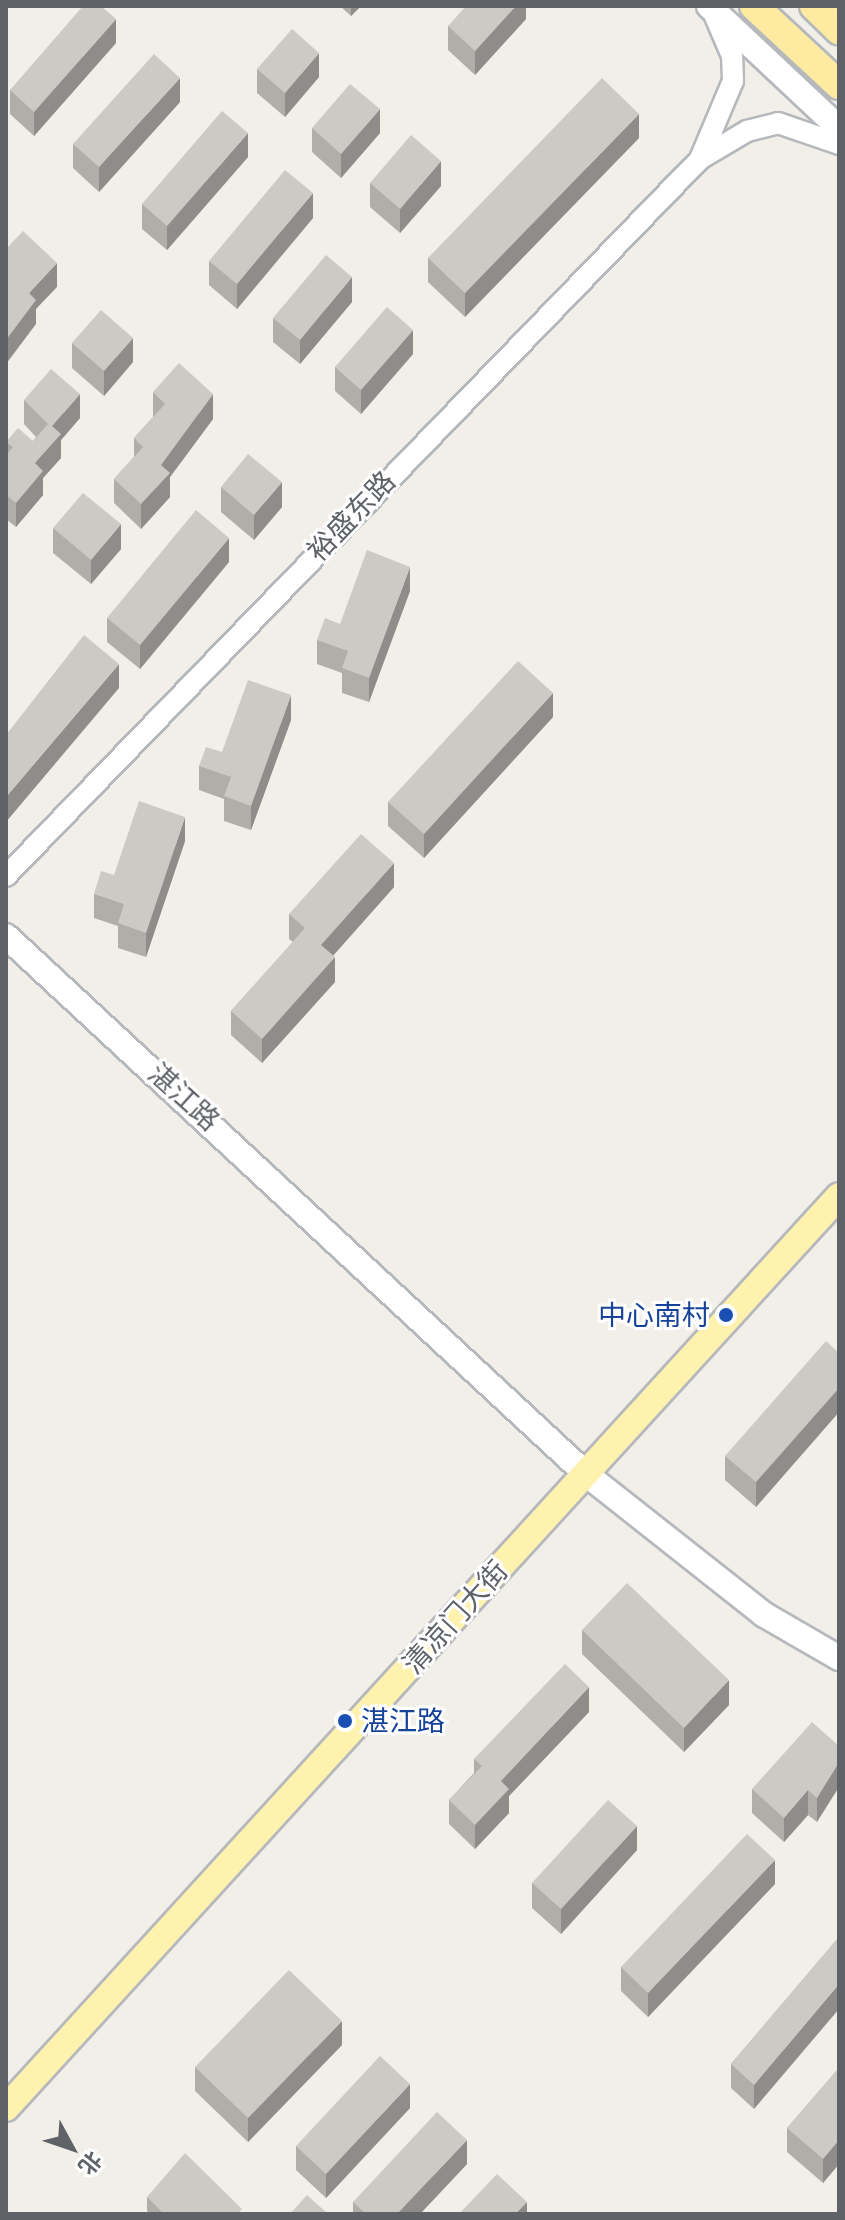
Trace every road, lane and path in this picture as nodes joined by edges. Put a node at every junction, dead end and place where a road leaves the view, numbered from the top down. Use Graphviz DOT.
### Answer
graph roads {
  1 [pos="754,6"];
  2 [pos="814,6"];
  3 [pos="710,7"];
  4 [pos="839,30"];
  5 [pos="839,85"];
  6 [pos="839,128"];
  7 [pos="839,144"];
  8 [pos="700,159"];
  9 [pos="6,876"];
  10 [pos="6,936"];
  11 [pos="839,1196"];
  12 [pos="586,1474"];
  13 [pos="839,1658"];
  14 [pos="6,2108"];
  1 -- 5 [label="highway"];
  2 -- 4 [label="highway"];
  3 -- 6 [label="main road"];
  3 -- 8 [label="street, 裕盛东路"];
  7 -- 8 [label="street, 裕盛东路"];
  8 -- 9 [label="street, 裕盛东路"];
  10 -- 12 [label="main road, 湛江路"];
  11 -- 12 [label="main road, 清凉门大街"];
  12 -- 13 [label="main road, 湛江路"];
  12 -- 14 [label="main road, 清凉门大街"];
}
